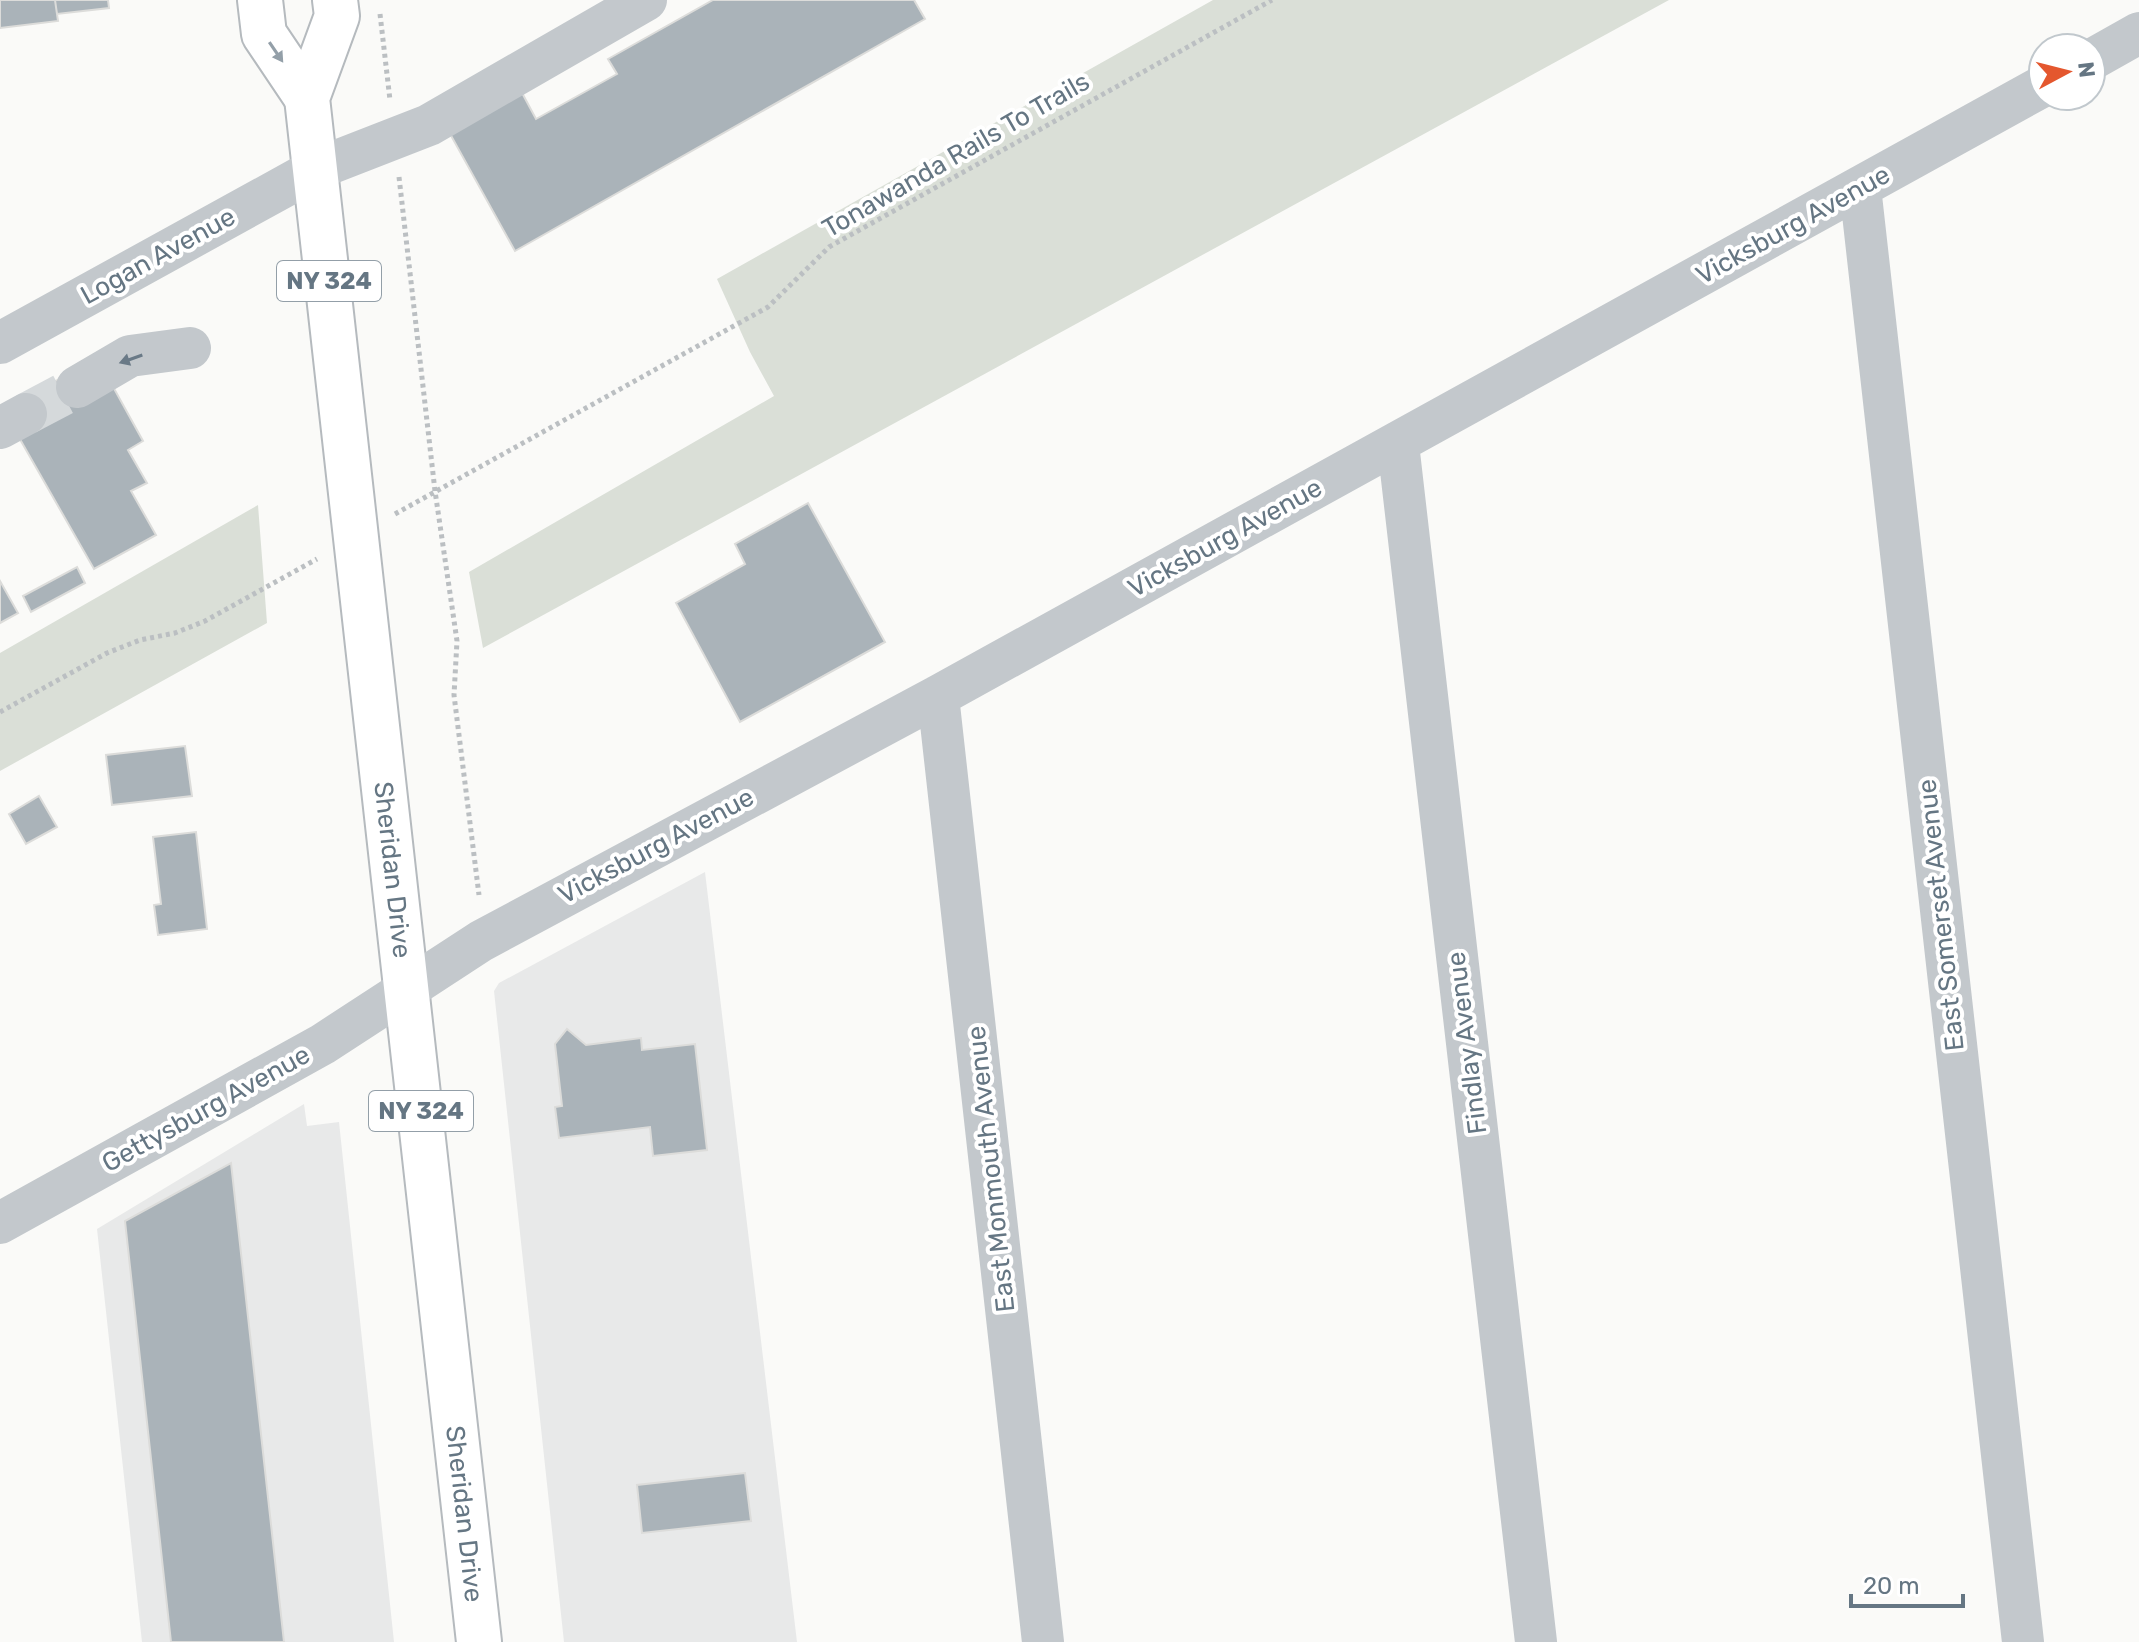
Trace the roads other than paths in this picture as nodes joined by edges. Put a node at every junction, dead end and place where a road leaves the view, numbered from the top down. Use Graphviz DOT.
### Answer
graph roads {
  1 [pos="260,0"];
  2 [pos="335,0"];
  3 [pos="646,0"];
  4 [pos="2139,33"];
  5 [pos="2107,51"];
  6 [pos="2027,95"];
  7 [pos="307,98"];
  8 [pos="316,169"];
  9 [pos="1860,187"];
  10 [pos="0,343"];
  11 [pos="190,348"];
  12 [pos="77,387"];
  13 [pos="1398,444"];
  14 [pos="938,696"];
  15 [pos="408,989"];
  16 [pos="0,1223"];
  17 [pos="479,1642"];
  18 [pos="1043,1642"];
  19 [pos="1536,1642"];
  20 [pos="2023,1642"];
  1 -- 7 [label="main road, Sheridan Drive / NY 324, one-way"];
  2 -- 7 [label="main road, Sheridan Drive / NY 324"];
  3 -- 8 [label="street, Logan Avenue"];
  4 -- 5 [label="street"];
  6 -- 9 [label="street, Vicksburg Avenue"];
  7 -- 8 [label="main road, Sheridan Drive / NY 324"];
  8 -- 10 [label="street, Logan Avenue"];
  8 -- 15 [label="main road, Sheridan Drive / NY 324"];
  9 -- 13 [label="street, Vicksburg Avenue"];
  9 -- 20 [label="street, East Somerset Avenue"];
  11 -- 12 [label="street, one-way"];
  13 -- 14 [label="street, Vicksburg Avenue"];
  13 -- 19 [label="street, Findlay Avenue"];
  14 -- 15 [label="street, Vicksburg Avenue"];
  14 -- 18 [label="street, East Monmouth Avenue"];
  15 -- 16 [label="street, Gettysburg Avenue"];
  15 -- 17 [label="main road, Sheridan Drive / NY 324"];
}
